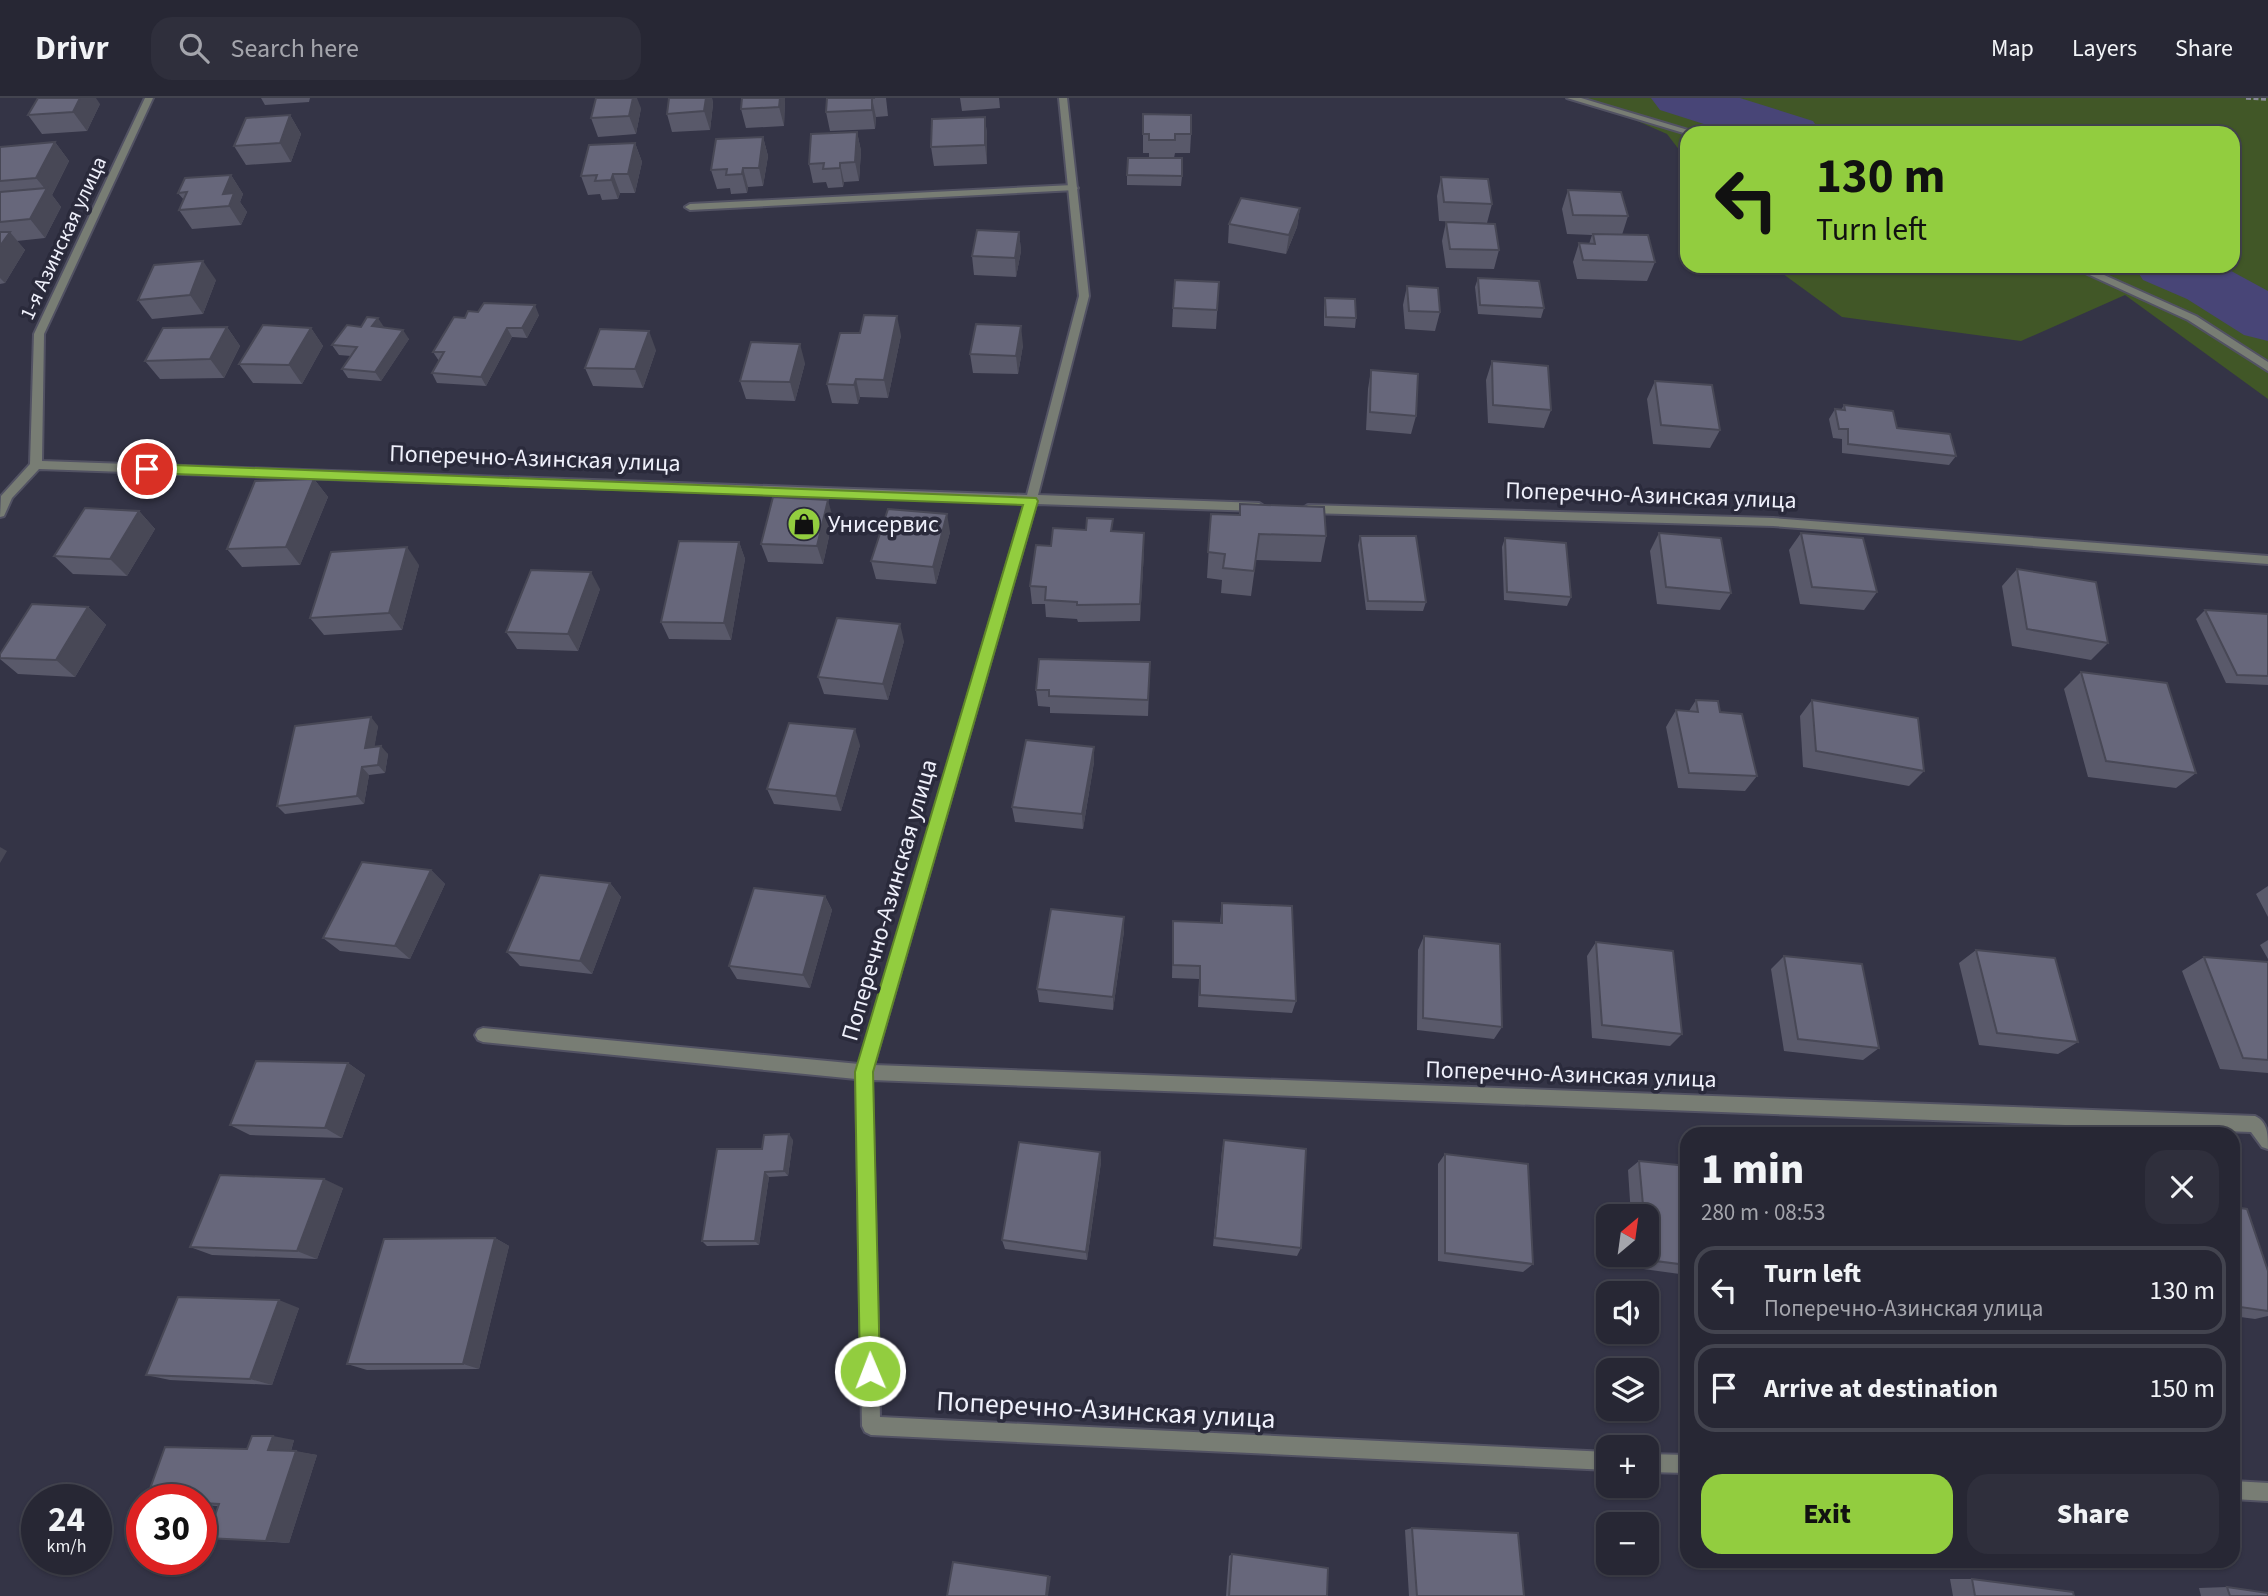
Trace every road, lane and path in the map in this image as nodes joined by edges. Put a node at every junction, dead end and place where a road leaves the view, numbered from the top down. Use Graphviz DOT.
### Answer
graph roads {
  1 [pos="149,98"];
  2 [pos="1063,98"];
  3 [pos="1571,98"];
  4 [pos="2246,98"];
  5 [pos="2268,99"];
  6 [pos="1680,129"];
  7 [pos="1073,188"];
  8 [pos="690,207"];
  9 [pos="2091,273"];
  10 [pos="2268,367"];
  11 [pos="36,465"];
  12 [pos="1031,501"];
  13 [pos="1269,508"];
  14 [pos="1297,508"];
  15 [pos="0,513"];
  16 [pos="2268,560"];
  17 [pos="483,1035"];
  18 [pos="864,1072"];
  19 [pos="2268,1141"];
  20 [pos="1596,1460"];
  21 [pos="1659,1464"];
  22 [pos="1680,1465"];
  23 [pos="2240,1490"];
  24 [pos="2268,1492"];
  1 -- 11 [label="street, 1-я Азинская улица"];
  2 -- 7 [label="street"];
  3 -- 6 [label="street"];
  4 -- 5 [label="path"];
  7 -- 8 [label="street"];
  7 -- 12 [label="street"];
  9 -- 10 [label="street"];
  11 -- 12 [label="street, Поперечно-Азинская улица"];
  11 -- 15 [label="street"];
  12 -- 13 [label="street, Поперечно-Азинская улица"];
  12 -- 18 [label="street, Поперечно-Азинская улица"];
  14 -- 16 [label="street, Поперечно-Азинская улица"];
  17 -- 18 [label="street, Поперечно-Азинская улица"];
  18 -- 19 [label="street, Поперечно-Азинская улица"];
  18 -- 20 [label="street, Поперечно-Азинская улица"];
  21 -- 22 [label="street"];
  23 -- 24 [label="street"];
}
